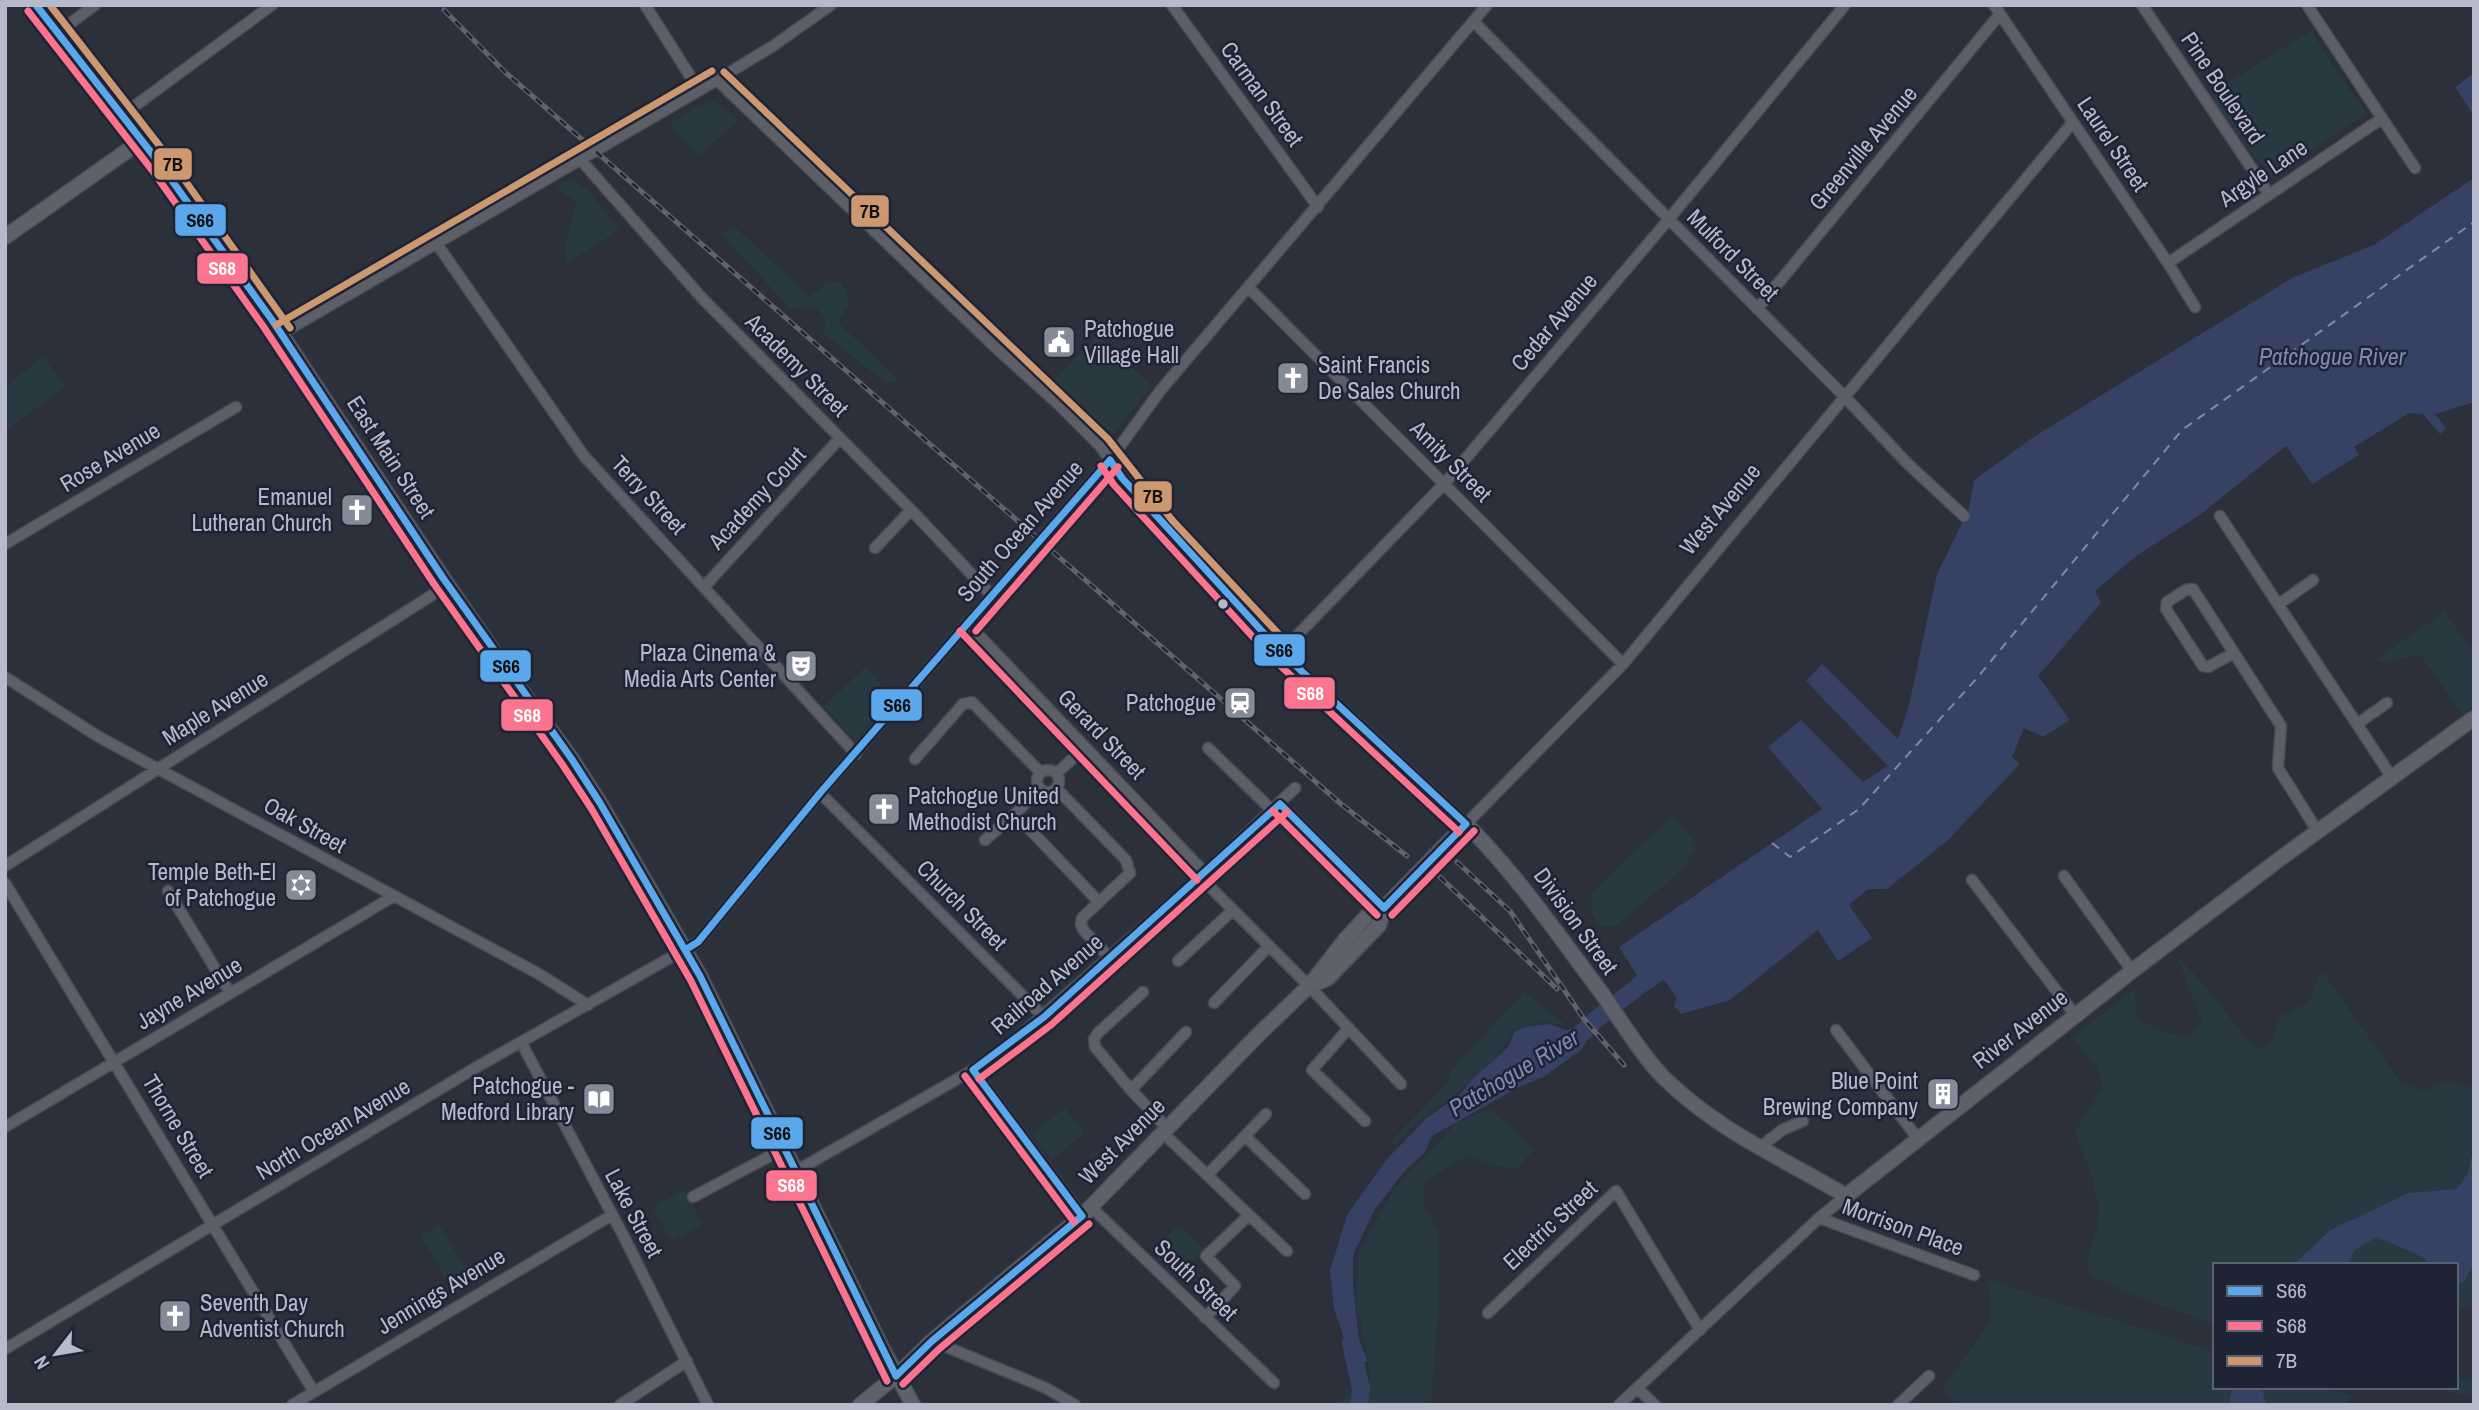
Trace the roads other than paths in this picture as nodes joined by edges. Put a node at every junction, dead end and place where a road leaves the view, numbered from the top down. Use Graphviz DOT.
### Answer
graph roads {
  1 [pos="36,5"];
  2 [pos="95,5"];
  3 [pos="272,5"];
  4 [pos="645,5"];
  5 [pos="831,5"];
  6 [pos="1172,5"];
  7 [pos="1487,5"];
  8 [pos="1845,5"];
  9 [pos="2142,5"];
  10 [pos="2306,5"];
  11 [pos="1997,10"];
  12 [pos="1474,22"];
  13 [pos="57,33"];
  14 [pos="717,80"];
  15 [pos="699,90"];
  16 [pos="121,116"];
  17 [pos="2381,119"];
  18 [pos="2073,122"];
  19 [pos="141,141"];
  20 [pos="580,159"];
  21 [pos="2415,168"];
  22 [pos="2269,194"];
  23 [pos="1318,207"];
  24 [pos="1669,219"];
  25 [pos="5,237"];
  26 [pos="437,244"];
  27 [pos="2168,263"];
  28 [pos="1249,288"];
  29 [pos="2195,307"];
  30 [pos="1757,309"];
  31 [pos="281,334"];
  32 [pos="1844,396"];
  33 [pos="236,407"];
  34 [pos="840,438"];
  35 [pos="1110,460"];
  36 [pos="1444,484"];
  37 [pos="911,510"];
  38 [pos="1964,516"];
  39 [pos="2220,516"];
  40 [pos="5,544"];
  41 [pos="875,548"];
  42 [pos="2313,580"];
  43 [pos="448,585"];
  44 [pos="704,587"];
  45 [pos="991,595"];
  46 [pos="2279,604"];
  47 [pos="968,624"];
  48 [pos="1281,652"];
  49 [pos="2234,653"];
  50 [pos="1623,664"];
  51 [pos="5,677"];
  52 [pos="2387,703"];
  53 [pos="2474,718"];
  54 [pos="2357,724"];
  55 [pos="1085,747"];
  56 [pos="1208,748"];
  57 [pos="856,754"];
  58 [pos="915,758"];
  59 [pos="158,769"];
  60 [pos="1041,773"];
  61 [pos="1056,773"];
  62 [pos="2393,779"];
  63 [pos="1040,788"];
  64 [pos="1056,788"];
  65 [pos="1295,788"];
  66 [pos="820,793"];
  67 [pos="1276,807"];
  68 [pos="1016,814"];
  69 [pos="1466,824"];
  70 [pos="2318,832"];
  71 [pos="985,840"];
  72 [pos="5,866"];
  73 [pos="1202,875"];
  74 [pos="2064,876"];
  75 [pos="1972,880"];
  76 [pos="5,883"];
  77 [pos="169,891"];
  78 [pos="394,896"];
  79 [pos="1099,902"];
  80 [pos="1384,908"];
  81 [pos="1233,910"];
  82 [pos="1269,946"];
  83 [pos="685,950"];
  84 [pos="1110,958"];
  85 [pos="1178,961"];
  86 [pos="2132,971"];
  87 [pos="1309,986"];
  88 [pos="1143,992"];
  89 [pos="230,993"];
  90 [pos="1214,1003"];
  91 [pos="588,1005"];
  92 [pos="2074,1015"];
  93 [pos="1044,1017"];
  94 [pos="1349,1028"];
  95 [pos="1836,1030"];
  96 [pos="1186,1032"];
  97 [pos="521,1042"];
  98 [pos="114,1062"];
  99 [pos="973,1070"];
  100 [pos="1401,1084"];
  101 [pos="1131,1090"];
  102 [pos="1266,1114"];
  103 [pos="1365,1121"];
  104 [pos="1803,1121"];
  105 [pos="5,1127"];
  106 [pos="1165,1130"];
  107 [pos="1245,1136"];
  108 [pos="1918,1139"];
  109 [pos="785,1148"];
  110 [pos="1759,1148"];
  111 [pos="796,1171"];
  112 [pos="1207,1175"];
  113 [pos="1305,1194"];
  114 [pos="694,1196"];
  115 [pos="1846,1196"];
  116 [pos="1086,1211"];
  117 [pos="612,1214"];
  118 [pos="1248,1215"];
  119 [pos="1819,1218"];
  120 [pos="213,1225"];
  121 [pos="1287,1251"];
  122 [pos="1974,1275"];
  123 [pos="1488,1313"];
  124 [pos="1205,1318"];
  125 [pos="1700,1330"];
  126 [pos="932,1341"];
  127 [pos="5,1349"];
  128 [pos="687,1361"];
  129 [pos="896,1376"];
  130 [pos="1929,1376"];
  131 [pos="1274,1382"];
  132 [pos="1637,1388"];
  133 [pos="314,1392"];
  134 [pos="708,1404"];
  135 [pos="292,1405"];
  136 [pos="620,1405"];
  137 [pos="860,1405"];
  138 [pos="913,1405"];
  139 [pos="1075,1405"];
  140 [pos="1619,1405"];
  141 [pos="1655,1405"];
  142 [pos="1898,1405"];
  1 -- 13 [label="main road, East Main Street"];
  2 -- 13 [label="street"];
  3 -- 16 [label="street"];
  4 -- 15 [label="street"];
  5 -- 14 [label="street"];
  6 -- 23 [label="street, Carman Street"];
  7 -- 12 [label="street, South Ocean Avenue"];
  8 -- 24 [label="street, Cedar Avenue"];
  9 -- 22 [label="street, Pine Boulevard"];
  10 -- 17 [label="street"];
  11 -- 18 [label="street, Laurel Street"];
  11 -- 30 [label="street, Greenville Avenue"];
  12 -- 23 [label="street, South Ocean Avenue"];
  12 -- 24 [label="street, Mulford Street"];
  13 -- 16 [label="main road, East Main Street"];
  14 -- 15 [label="street"];
  14 -- 35 [label="street, Division Street"];
  15 -- 20 [label="street"];
  16 -- 19 [label="main road, East Main Street"];
  17 -- 21 [label="street"];
  17 -- 22 [label="street, Argyle Lane"];
  18 -- 27 [label="street, Laurel Street"];
  18 -- 32 [label="street, West Avenue"];
  19 -- 25 [label="main road"];
  19 -- 31 [label="main road, East Main Street"];
  20 -- 26 [label="street"];
  20 -- 34 [label="street, Academy Street"];
  22 -- 27 [label="street, Argyle Lane"];
  23 -- 28 [label="street, South Ocean Avenue"];
  24 -- 30 [label="street, Mulford Street"];
  24 -- 36 [label="street, Cedar Avenue"];
  26 -- 31 [label="street"];
  26 -- 44 [label="street, Terry Street"];
  27 -- 29 [label="street, Laurel Street"];
  28 -- 35 [label="street, South Ocean Avenue"];
  28 -- 36 [label="street, Amity Street"];
  30 -- 32 [label="street, Mulford Street"];
  31 -- 43 [label="main road, East Main Street"];
  32 -- 38 [label="street, Mulford Street"];
  32 -- 50 [label="street, West Avenue"];
  33 -- 40 [label="street, Rose Avenue"];
  34 -- 37 [label="street, Academy Street"];
  34 -- 44 [label="street, Academy Court"];
  35 -- 45 [label="street, South Ocean Avenue"];
  35 -- 48 [label="street, Division Street"];
  36 -- 48 [label="street, Cedar Avenue"];
  36 -- 50 [label="street, Amity Street"];
  37 -- 41 [label="street"];
  37 -- 45 [label="street, Academy Street"];
  39 -- 46 [label="street"];
  42 -- 46 [label="street"];
  43 -- 59 [label="street, Maple Avenue"];
  43 -- 83 [label="main road, East Main Street"];
  44 -- 57 [label="street, Terry Street"];
  45 -- 47 [label="street, South Ocean Avenue"];
  46 -- 54 [label="street"];
  47 -- 55 [label="street, Gerard Street"];
  47 -- 57 [label="street, South Ocean Avenue"];
  48 -- 69 [label="street, Division Street"];
  49 -- 49 [label="street"];
  49 -- 70 [label="street"];
  50 -- 69 [label="street, West Avenue"];
  51 -- 59 [label="street, Oak Street"];
  52 -- 54 [label="street"];
  53 -- 62 [label="main road, River Avenue"];
  54 -- 62 [label="street"];
  55 -- 61 [label="street"];
  55 -- 73 [label="street, Gerard Street"];
  56 -- 67 [label="street"];
  57 -- 66 [label="street, South Ocean Avenue"];
  58 -- 60 [label="street"];
  59 -- 72 [label="street, Maple Avenue"];
  59 -- 78 [label="street, Oak Street"];
  60 -- 61 [label="street"];
  60 -- 63 [label="street"];
  61 -- 64 [label="street"];
  62 -- 70 [label="main road, River Avenue"];
  63 -- 64 [label="street"];
  63 -- 68 [label="street"];
  64 -- 79 [label="street"];
  65 -- 67 [label="street, Railroad Avenue"];
  66 -- 83 [label="street, South Ocean Avenue"];
  66 -- 93 [label="street, Church Street"];
  67 -- 73 [label="street, Railroad Avenue"];
  67 -- 80 [label="street"];
  68 -- 71 [label="street"];
  68 -- 79 [label="street"];
  69 -- 80 [label="main road, West Avenue"];
  69 -- 110 [label="main road, Division Street"];
  70 -- 86 [label="main road, River Avenue"];
  73 -- 81 [label="street, Gerard Street"];
  73 -- 84 [label="street, Railroad Avenue"];
  74 -- 86 [label="street"];
  75 -- 92 [label="street"];
  76 -- 98 [label="street, Thorne Street"];
  77 -- 89 [label="street"];
  78 -- 89 [label="street, Jayne Avenue"];
  78 -- 91 [label="street, Oak Street"];
  79 -- 84 [label="street"];
  80 -- 87 [label="main road, West Avenue"];
  81 -- 82 [label="street, Gerard Street"];
  81 -- 85 [label="street"];
  82 -- 87 [label="street, Gerard Street"];
  82 -- 90 [label="street"];
  83 -- 91 [label="street, North Ocean Avenue"];
  83 -- 109 [label="main road, East Main Street"];
  84 -- 93 [label="street, Railroad Avenue"];
  86 -- 92 [label="main road, River Avenue"];
  87 -- 94 [label="street, Gerard Street"];
  87 -- 106 [label="main road, West Avenue"];
  88 -- 101 [label="street"];
  89 -- 98 [label="street, Jayne Avenue"];
  91 -- 97 [label="street, North Ocean Avenue"];
  92 -- 108 [label="main road, River Avenue"];
  93 -- 99 [label="street, Railroad Avenue"];
  94 -- 100 [label="street, Gerard Street"];
  94 -- 103 [label="street"];
  95 -- 108 [label="street"];
  96 -- 101 [label="street"];
  97 -- 117 [label="street, Lake Street"];
  97 -- 120 [label="street, North Ocean Avenue"];
  98 -- 105 [label="street, Jayne Avenue"];
  98 -- 120 [label="street, Thorne Street"];
  99 -- 111 [label="street, Railroad Avenue"];
  99 -- 116 [label="street, South Street"];
  101 -- 106 [label="street"];
  102 -- 107 [label="street"];
  104 -- 110 [label="street"];
  106 -- 112 [label="street"];
  106 -- 116 [label="main road, West Avenue"];
  107 -- 112 [label="street"];
  107 -- 113 [label="street"];
  108 -- 115 [label="main road, River Avenue"];
  109 -- 111 [label="main road, East Main Street"];
  109 -- 114 [label="street"];
  110 -- 115 [label="main road, Division Street"];
  111 -- 129 [label="main road, East Main Street"];
  112 -- 118 [label="street"];
  115 -- 119 [label="street, River Avenue"];
  116 -- 124 [label="street, South Street"];
  116 -- 126 [label="main road, West Avenue"];
  117 -- 128 [label="street, Lake Street"];
  117 -- 133 [label="street, Jennings Avenue"];
  118 -- 121 [label="street"];
  118 -- 124 [label="street"];
  119 -- 122 [label="street, Morrison Place"];
  119 -- 125 [label="street, River Avenue"];
  120 -- 127 [label="street, North Ocean Avenue"];
  120 -- 133 [label="street, Thorne Street"];
  123 -- 125 [label="street, Electric Street"];
  124 -- 131 [label="street, South Street"];
  125 -- 132 [label="street, River Avenue"];
  126 -- 129 [label="main road, West Avenue"];
  126 -- 139 [label="street"];
  128 -- 134 [label="street, Lake Street"];
  128 -- 136 [label="street"];
  129 -- 137 [label="main road, West Avenue"];
  129 -- 138 [label="main road, East Main Street"];
  130 -- 142 [label="street"];
  132 -- 140 [label="street, River Avenue"];
  132 -- 141 [label="street"];
  133 -- 135 [label="street, Jennings Avenue"];
}
